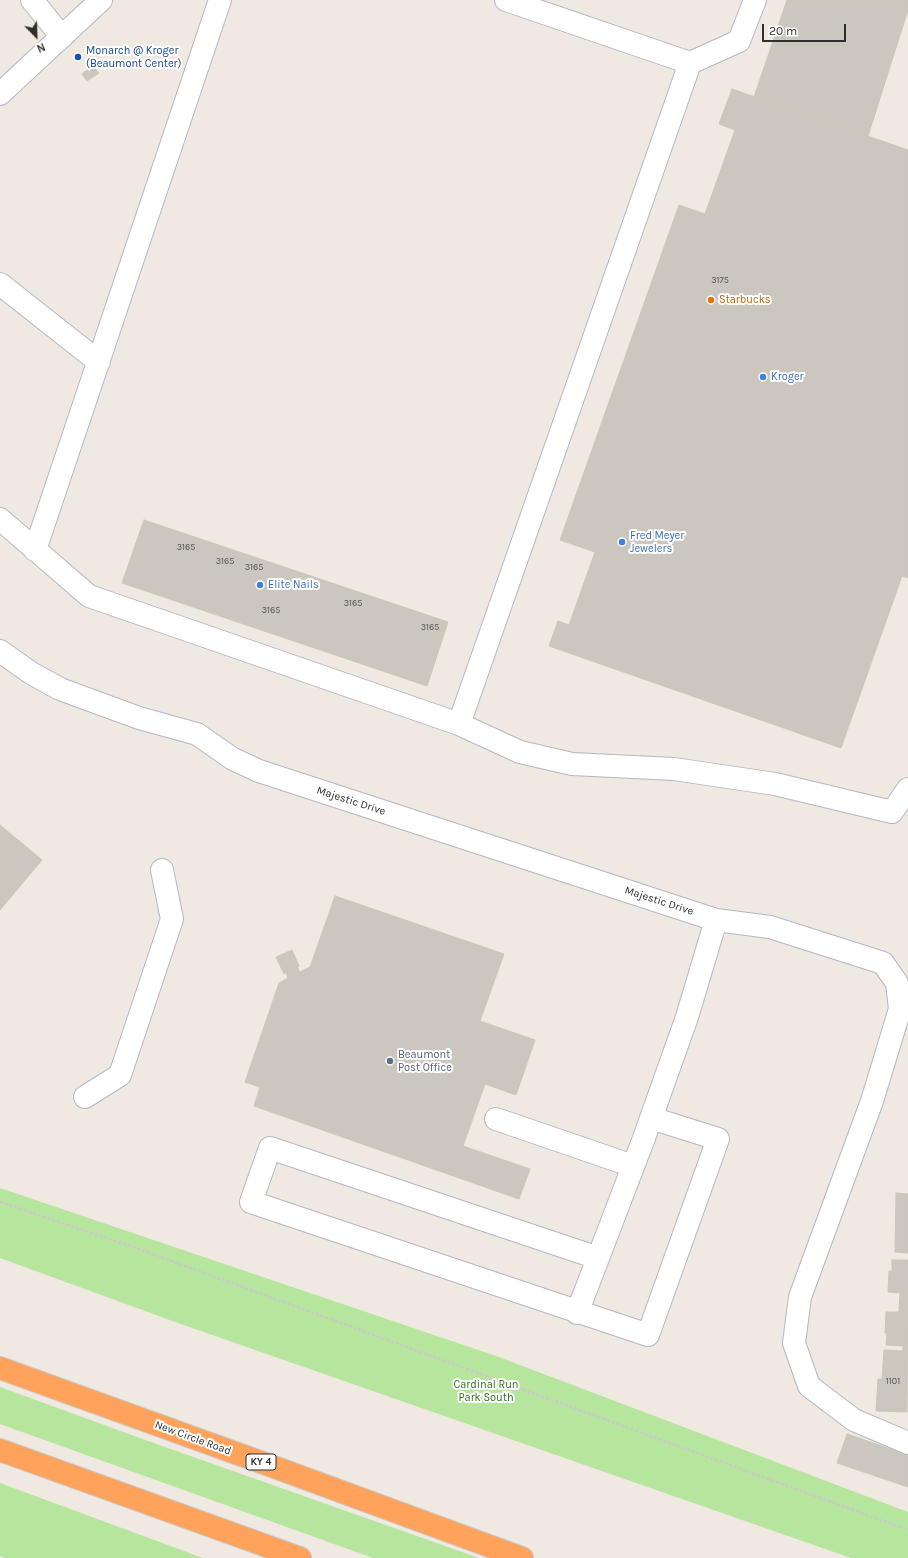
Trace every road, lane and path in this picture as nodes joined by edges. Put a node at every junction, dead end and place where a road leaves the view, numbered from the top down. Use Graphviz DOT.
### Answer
graph roads {
  1 [pos="32,0"];
  2 [pos="102,0"];
  3 [pos="220,0"];
  4 [pos="506,0"];
  5 [pos="755,0"];
  6 [pos="62,37"];
  7 [pos="690,63"];
  8 [pos="0,94"];
  9 [pos="0,284"];
  10 [pos="99,362"];
  11 [pos="0,519"];
  12 [pos="35,550"];
  13 [pos="0,651"];
  14 [pos="458,724"];
  15 [pos="908,789"];
  16 [pos="162,870"];
  17 [pos="716,920"];
  18 [pos="85,1097"];
  19 [pos="651,1118"];
  20 [pos="496,1119"];
  21 [pos="633,1166"];
  22 [pos="0,1202"];
  23 [pos="598,1258"];
  24 [pos="578,1313"];
  25 [pos="0,1368"];
  26 [pos="908,1443"];
  27 [pos="0,1450"];
  28 [pos="908,1530"];
  29 [pos="300,1558"];
  30 [pos="522,1558"];
  1 -- 6 [label="street"];
  2 -- 6 [label="street"];
  3 -- 10 [label="street"];
  4 -- 7 [label="street"];
  5 -- 7 [label="street"];
  6 -- 8 [label="street"];
  7 -- 14 [label="street"];
  9 -- 10 [label="street"];
  10 -- 12 [label="street"];
  11 -- 12 [label="street"];
  12 -- 14 [label="street"];
  13 -- 17 [label="street, Majestic Drive"];
  14 -- 15 [label="street"];
  16 -- 18 [label="street"];
  17 -- 19 [label="street"];
  17 -- 26 [label="street, Majestic Drive"];
  19 -- 21 [label="street"];
  19 -- 24 [label="street"];
  20 -- 21 [label="street"];
  21 -- 23 [label="street"];
  22 -- 28 [label="path"];
  23 -- 24 [label="street"];
  23 -- 24 [label="street"];
  25 -- 30 [label="highway, New Circle Road / KY 4"];
  27 -- 29 [label="highway"];
}
